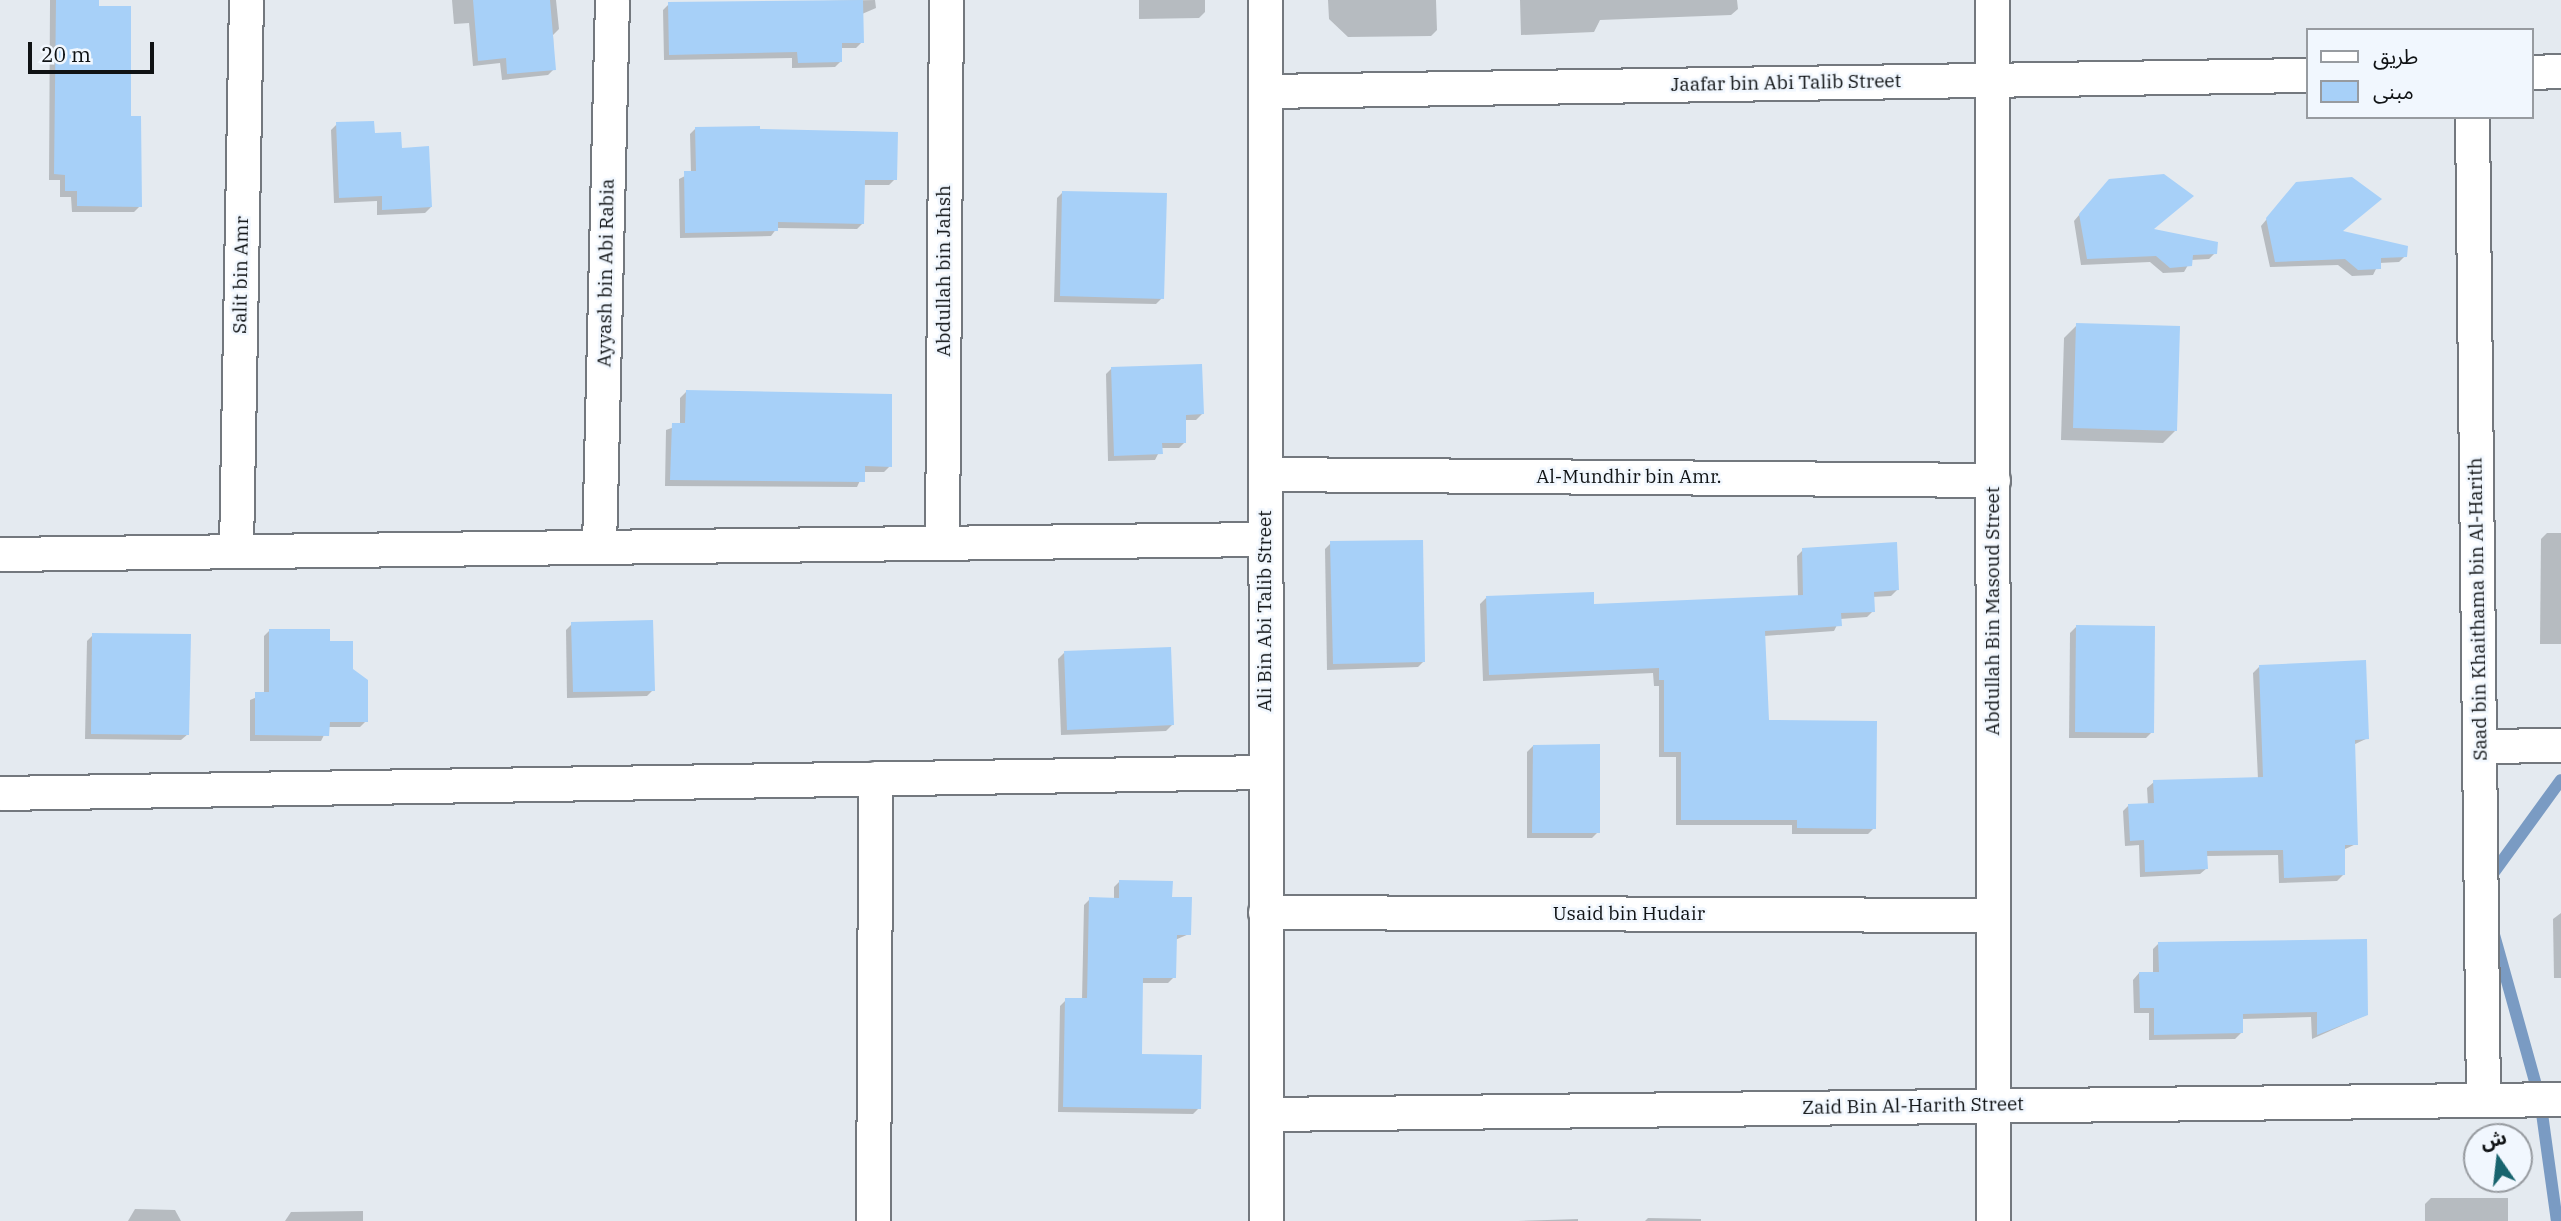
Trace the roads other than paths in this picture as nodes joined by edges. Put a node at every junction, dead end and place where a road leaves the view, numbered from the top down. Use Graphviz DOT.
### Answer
graph roads {
  1 [pos="246,0"];
  2 [pos="612,0"];
  3 [pos="946,0"];
  4 [pos="1265,0"];
  5 [pos="1993,0"];
  6 [pos="2533,72"];
  7 [pos="2561,72"];
  8 [pos="2306,75"];
  9 [pos="1993,80"];
  10 [pos="1265,91"];
  11 [pos="2472,119"];
  12 [pos="1265,474"];
  13 [pos="1993,480"];
  14 [pos="1265,539"];
  15 [pos="942,542"];
  16 [pos="599,547"];
  17 [pos="236,549"];
  18 [pos="0,554"];
  19 [pos="2561,745"];
  20 [pos="2479,747"];
  21 [pos="1266,772"];
  22 [pos="875,778"];
  23 [pos="0,793"];
  24 [pos="1265,912"];
  25 [pos="1992,915"];
  26 [pos="2561,1098"];
  27 [pos="2483,1100"];
  28 [pos="1993,1105"];
  29 [pos="1266,1114"];
  30 [pos="873,1221"];
  31 [pos="1266,1221"];
  32 [pos="1993,1221"];
  1 -- 17 [label="street, Salit bin Amr"];
  2 -- 16 [label="street, Ayyash bin Abi Rabia"];
  3 -- 15 [label="street, Abdullah bin Jahsh"];
  4 -- 10 [label="street, Ali Bin Abi Talib Street"];
  5 -- 9 [label="street, Abdullah Bin Masoud Street"];
  6 -- 7 [label="street"];
  8 -- 9 [label="street, Jaafar bin Abi Talib Street"];
  9 -- 10 [label="street, Jaafar bin Abi Talib Street"];
  9 -- 13 [label="street, Abdullah Bin Masoud Street"];
  10 -- 12 [label="street, Ali Bin Abi Talib Street"];
  11 -- 20 [label="street, Saad bin Khaithama bin Al-Harith"];
  12 -- 13 [label="street, Al-Mundhir bin Amr."];
  12 -- 14 [label="street, Ali Bin Abi Talib Street"];
  13 -- 25 [label="street, Abdullah Bin Masoud Street"];
  14 -- 15 [label="street"];
  14 -- 21 [label="street, Ali Bin Abi Talib Street"];
  15 -- 16 [label="street"];
  16 -- 17 [label="street"];
  17 -- 18 [label="street"];
  19 -- 20 [label="street"];
  20 -- 27 [label="street, Saad bin Khaithama bin Al-Harith"];
  21 -- 22 [label="street"];
  21 -- 24 [label="street, Ali Bin Abi Talib Street"];
  22 -- 23 [label="street"];
  22 -- 30 [label="street"];
  24 -- 25 [label="street, Usaid bin Hudair"];
  24 -- 29 [label="street, Ali Bin Abi Talib Street"];
  25 -- 28 [label="street, Abdullah Bin Masoud Street"];
  26 -- 27 [label="street, Zaid Bin Al-Harith Street"];
  27 -- 28 [label="street, Zaid Bin Al-Harith Street"];
  28 -- 29 [label="street, Zaid Bin Al-Harith Street"];
  28 -- 32 [label="street, Abdullah Bin Masoud Street"];
  29 -- 31 [label="street, Ali Bin Abi Talib Street"];
}
